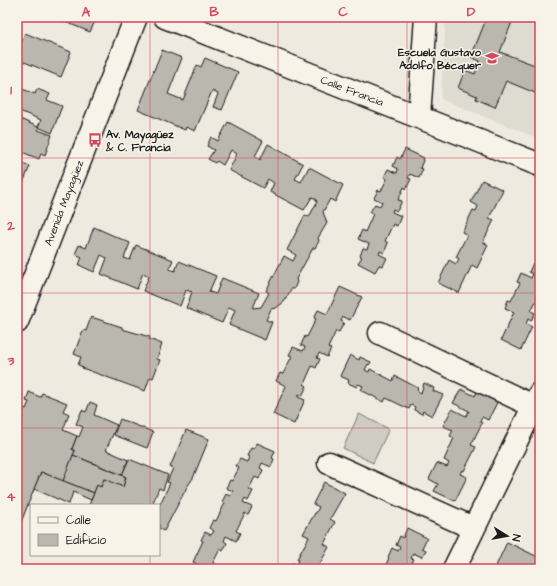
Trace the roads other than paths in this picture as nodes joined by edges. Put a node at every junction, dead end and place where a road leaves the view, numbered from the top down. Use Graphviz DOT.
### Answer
graph roads {
  1 [pos="136,17"];
  2 [pos="165,17"];
  3 [pos="426,17"];
  4 [pos="419,117"];
  5 [pos="540,165"];
  6 [pos="17,322"];
  7 [pos="380,333"];
  8 [pos="537,399"];
  9 [pos="329,463"];
  10 [pos="473,528"];
  11 [pos="454,569"];
  1 -- 6 [label="street, Avenida Mayagüez"];
  2 -- 4 [label="street, Calle Francia"];
  3 -- 4 [label="street"];
  4 -- 5 [label="street, Calle Francia"];
  7 -- 8 [label="street"];
  8 -- 10 [label="street"];
  9 -- 10 [label="street"];
  10 -- 11 [label="street"];
}
